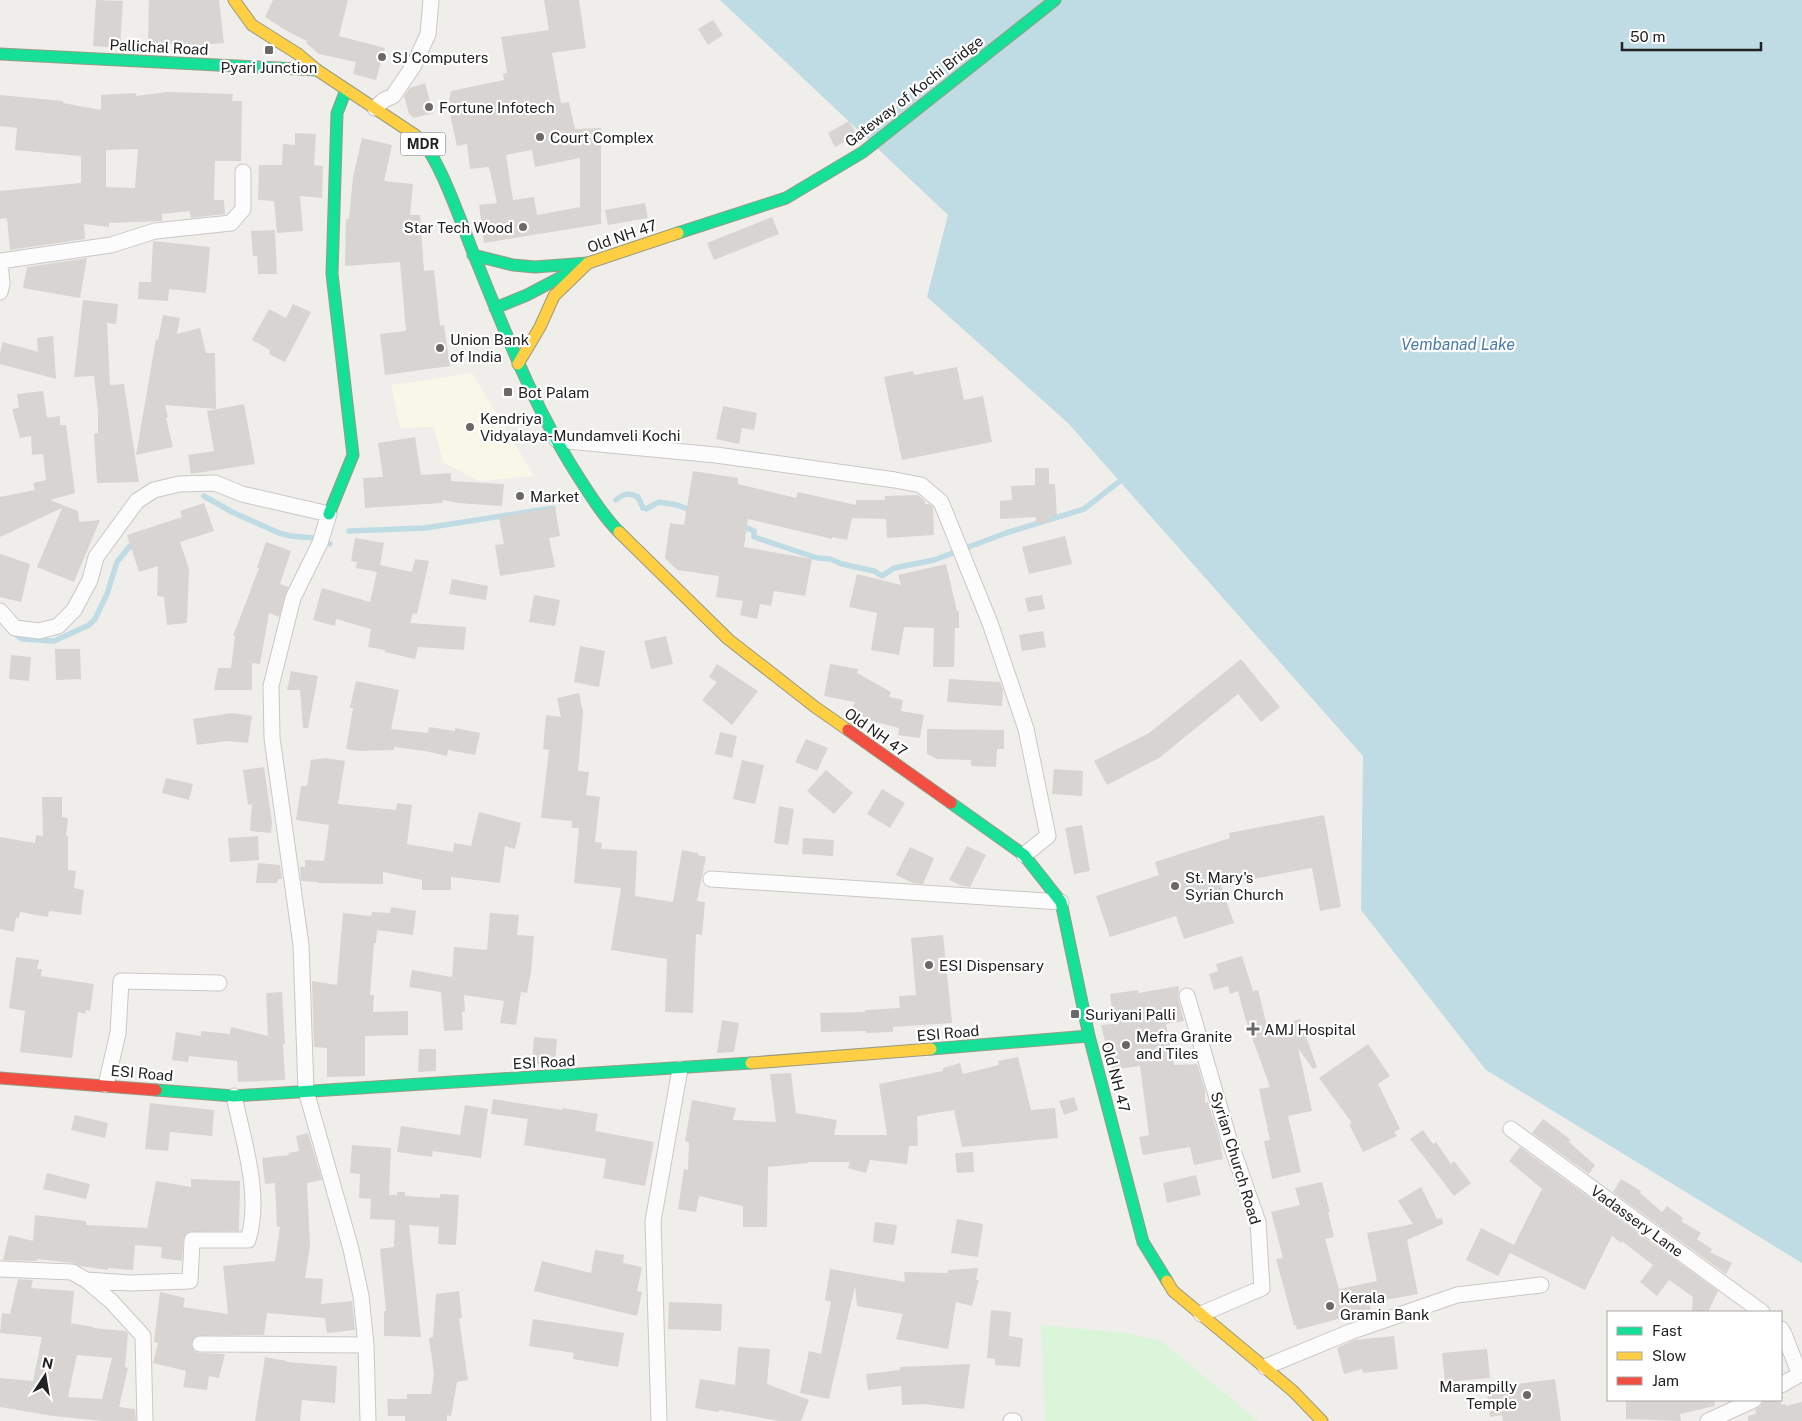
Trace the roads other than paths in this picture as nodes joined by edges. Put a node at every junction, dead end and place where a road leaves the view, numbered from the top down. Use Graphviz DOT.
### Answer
graph roads {
  1 [pos="234,0"];
  2 [pos="431,0"];
  3 [pos="1055,0"];
  4 [pos="0,54"];
  5 [pos="316,70"];
  6 [pos="346,90"];
  7 [pos="375,108"];
  8 [pos="243,172"];
  9 [pos="786,198"];
  10 [pos="473,255"];
  11 [pos="0,261"];
  12 [pos="588,263"];
  13 [pos="0,292"];
  14 [pos="496,308"];
  15 [pos="518,364"];
  16 [pos="557,440"];
  17 [pos="329,514"];
  18 [pos="0,611"];
  19 [pos="1024,855"];
  20 [pos="711,879"];
  21 [pos="1061,902"];
  22 [pos="219,983"];
  23 [pos="1187,996"];
  24 [pos="1089,1036"];
  25 [pos="680,1069"];
  26 [pos="0,1078"];
  27 [pos="106,1085"];
  28 [pos="306,1091"];
  29 [pos="234,1096"];
  30 [pos="1511,1129"];
  31 [pos="0,1269"];
  32 [pos="86,1280"];
  33 [pos="1541,1285"];
  34 [pos="1761,1311"];
  35 [pos="1201,1314"];
  36 [pos="1782,1331"];
  37 [pos="200,1344"];
  38 [pos="366,1345"];
  39 [pos="1265,1368"];
  40 [pos="1782,1384"];
  41 [pos="1752,1401"];
  42 [pos="146,1421"];
  43 [pos="368,1421"];
  44 [pos="659,1421"];
  45 [pos="1322,1421"];
  46 [pos="1708,1421"];
  1 -- 5 [label="main road, MDR"];
  2 -- 7 [label="street"];
  3 -- 9 [label="main road, Gateway of Kochi Bridge"];
  4 -- 5 [label="main road, Pallichal Road"];
  5 -- 6 [label="main road, MDR"];
  6 -- 7 [label="main road, MDR"];
  6 -- 17 [label="main road"];
  7 -- 10 [label="main road, MDR"];
  8 -- 11 [label="street"];
  9 -- 12 [label="main road, Old NH 47"];
  10 -- 12 [label="main road"];
  10 -- 14 [label="main road, MDR"];
  11 -- 13 [label="street"];
  12 -- 14 [label="main road"];
  12 -- 15 [label="main road, Old NH 47"];
  14 -- 15 [label="main road, MDR"];
  15 -- 16 [label="main road, Old NH 47"];
  16 -- 19 [label="main road, Old NH 47"];
  16 -- 19 [label="street"];
  17 -- 18 [label="street"];
  17 -- 28 [label="street"];
  19 -- 21 [label="main road, Old NH 47"];
  20 -- 21 [label="street"];
  21 -- 24 [label="main road, Old NH 47"];
  22 -- 27 [label="street"];
  23 -- 35 [label="street, Syrian Church Road"];
  24 -- 25 [label="main road, ESI Road"];
  24 -- 35 [label="main road, Old NH 47"];
  25 -- 28 [label="main road, ESI Road"];
  25 -- 44 [label="street"];
  26 -- 27 [label="main road, ESI Road"];
  27 -- 29 [label="main road, ESI Road"];
  28 -- 29 [label="main road, ESI Road"];
  28 -- 38 [label="street"];
  29 -- 32 [label="street"];
  30 -- 34 [label="street, Vadassery Lane"];
  31 -- 32 [label="street"];
  32 -- 42 [label="street"];
  33 -- 39 [label="street"];
  35 -- 39 [label="main road, Old NH 47"];
  36 -- 40 [label="street"];
  37 -- 38 [label="street"];
  38 -- 43 [label="street"];
  39 -- 45 [label="main road, Old NH 47"];
  41 -- 46 [label="street"];
}
